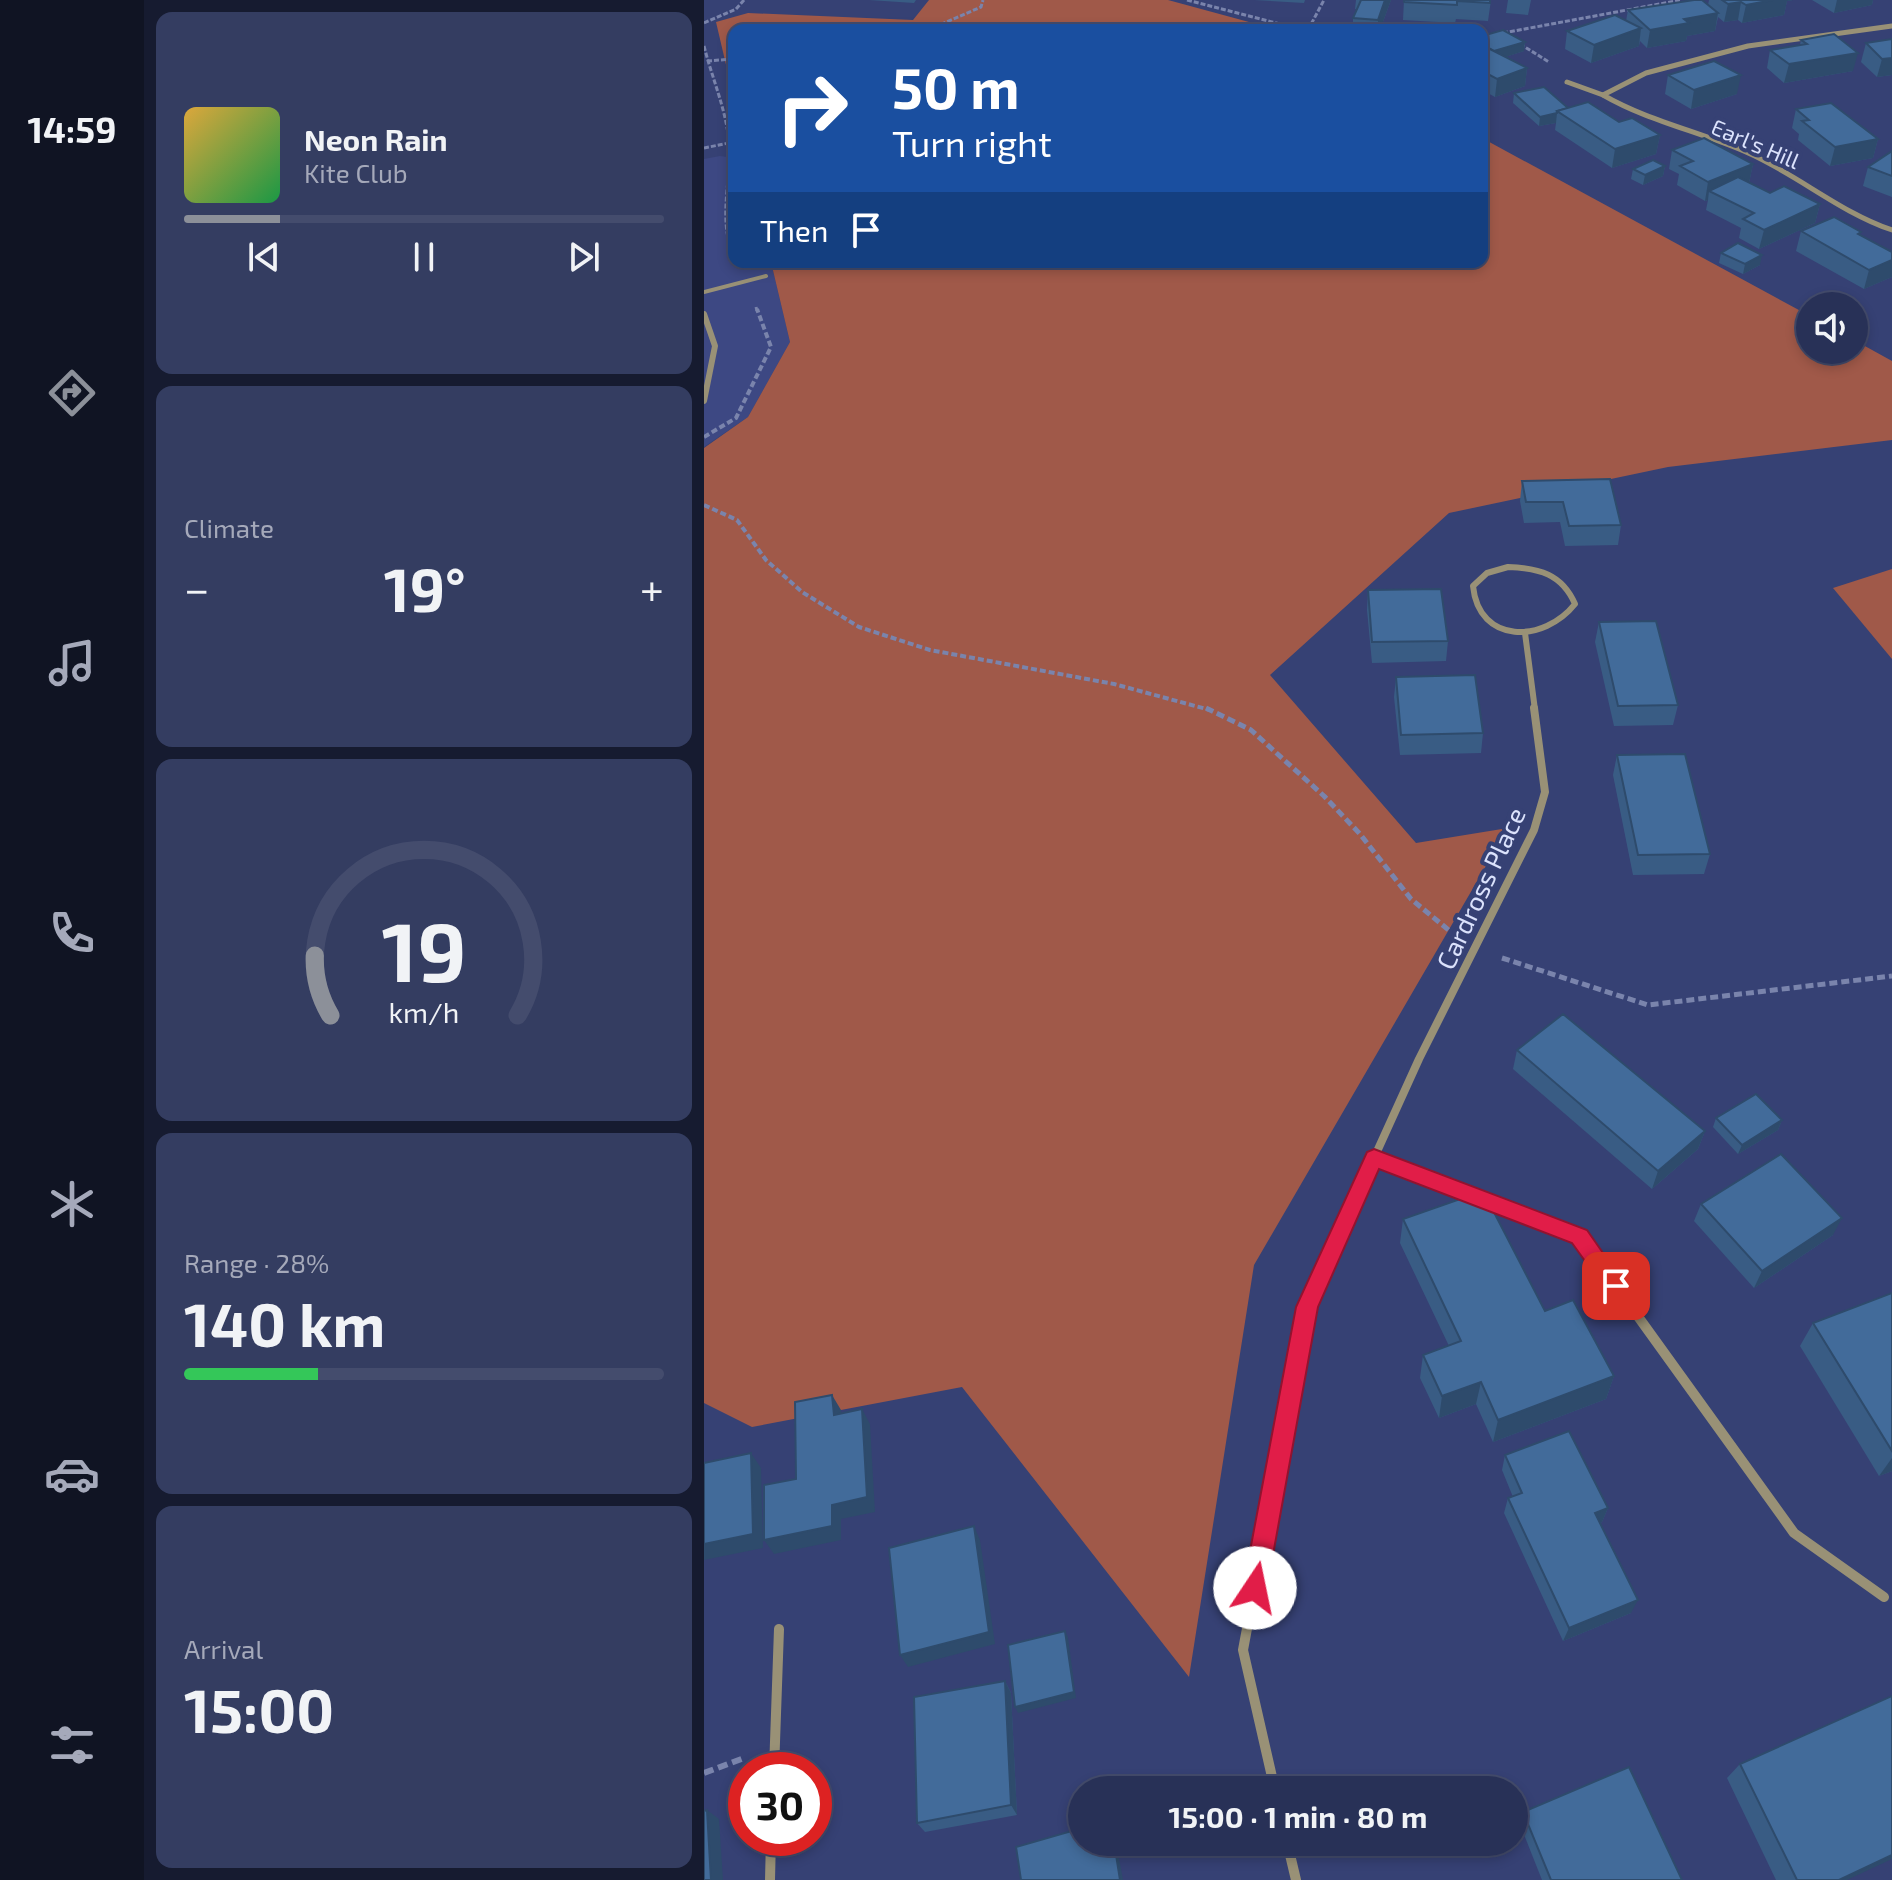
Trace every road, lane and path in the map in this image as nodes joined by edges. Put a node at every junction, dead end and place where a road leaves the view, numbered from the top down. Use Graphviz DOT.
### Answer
graph roads {
  1 [pos="744,0"];
  2 [pos="983,0"];
  3 [pos="1187,0"];
  4 [pos="1324,0"];
  5 [pos="1681,0"];
  6 [pos="704,23"];
  7 [pos="942,24"];
  8 [pos="1282,24"];
  9 [pos="1310,24"];
  10 [pos="1892,26"];
  11 [pos="1502,33"];
  12 [pos="1492,35"];
  13 [pos="704,46"];
  14 [pos="728,59"];
  15 [pos="707,61"];
  16 [pos="1567,82"];
  17 [pos="1603,95"];
  18 [pos="728,128"];
  19 [pos="728,142"];
  20 [pos="704,148"];
  21 [pos="728,166"];
  22 [pos="1892,230"];
  23 [pos="728,247"];
  24 [pos="766,276"];
  25 [pos="746,281"];
  26 [pos="704,292"];
  27 [pos="704,314"];
  28 [pos="704,401"];
  29 [pos="704,437"];
  30 [pos="704,505"];
  31 [pos="1525,633"];
  32 [pos="1474,949"];
  33 [pos="1892,976"];
  34 [pos="1374,1158"];
  35 [pos="1884,1597"];
  36 [pos="779,1629"];
  37 [pos="775,1746"];
  38 [pos="775,1752"];
  39 [pos="704,1773"];
  40 [pos="1272,1776"];
  41 [pos="771,1856"];
  42 [pos="1290,1856"];
  43 [pos="770,1880"];
  44 [pos="1296,1880"];
  1 -- 6 [label="path"];
  2 -- 7 [label="path"];
  3 -- 8 [label="path"];
  4 -- 9 [label="path"];
  5 -- 11 [label="path"];
  10 -- 17 [label="street"];
  11 -- 12 [label="path"];
  11 -- 16 [label="path"];
  13 -- 15 [label="path"];
  14 -- 15 [label="path"];
  15 -- 18 [label="path"];
  16 -- 17 [label="street, Earl's Hill"];
  17 -- 22 [label="street, Earl's Hill"];
  19 -- 20 [label="path"];
  21 -- 23 [label="path"];
  24 -- 25 [label="lane"];
  25 -- 26 [label="lane"];
  25 -- 29 [label="path"];
  27 -- 28 [label="street"];
  30 -- 32 [label="path"];
  31 -- 31 [label="street"];
  31 -- 32 [label="street, Cardross Place"];
  32 -- 33 [label="path"];
  32 -- 34 [label="street, Cardross Place"];
  34 -- 35 [label="street"];
  34 -- 40 [label="street, Cardross Place"];
  36 -- 37 [label="street"];
  37 -- 38 [label="street"];
  37 -- 39 [label="path"];
  41 -- 43 [label="street"];
  42 -- 44 [label="street"];
}
